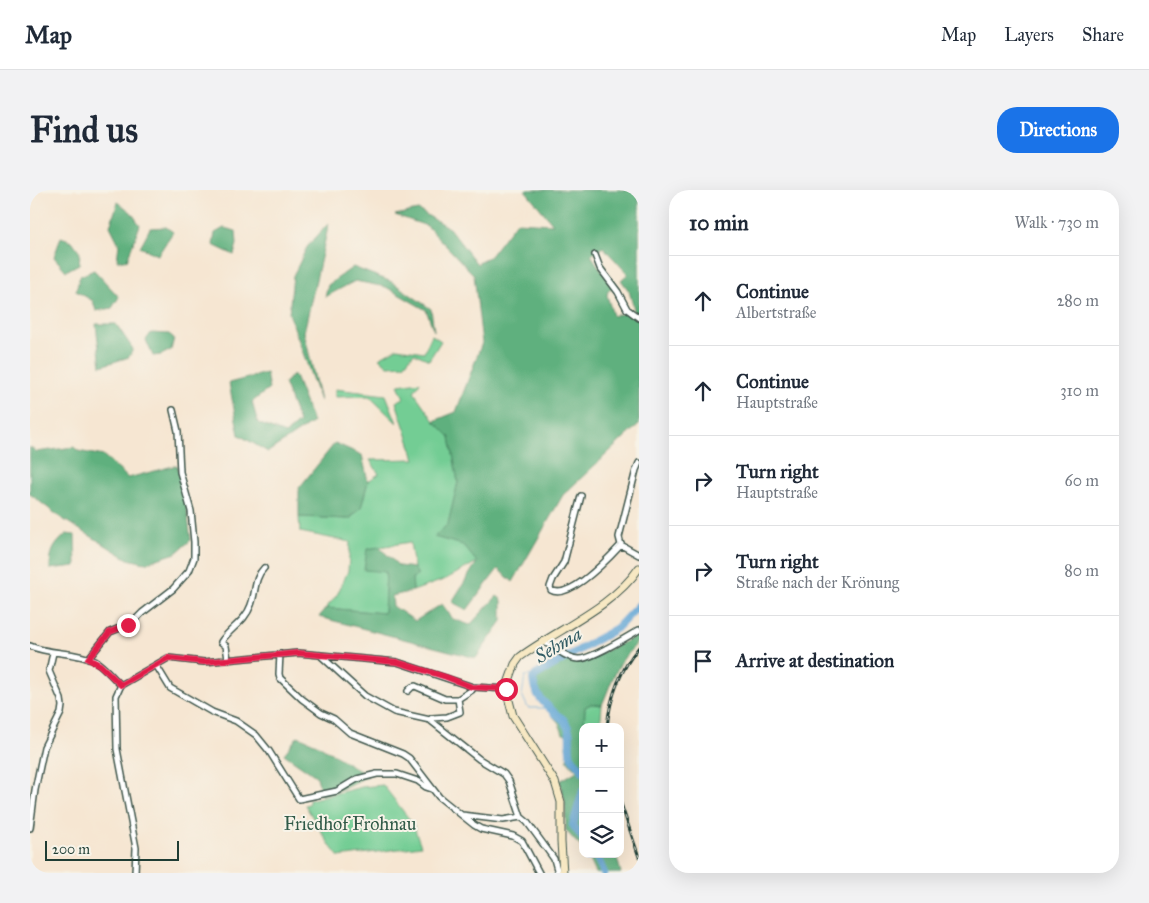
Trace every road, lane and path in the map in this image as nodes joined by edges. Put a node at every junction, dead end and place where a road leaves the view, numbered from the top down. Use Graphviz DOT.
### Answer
graph roads {
  1 [pos="595,255"];
  2 [pos="639,318"];
  3 [pos="173,410"];
  4 [pos="639,463"];
  5 [pos="581,496"];
  6 [pos="621,545"];
  7 [pos="639,555"];
  8 [pos="264,568"];
  9 [pos="639,568"];
  10 [pos="639,630"];
  11 [pos="543,641"];
  12 [pos="30,646"];
  13 [pos="53,653"];
  14 [pos="280,654"];
  15 [pos="320,655"];
  16 [pos="88,659"];
  17 [pos="228,659"];
  18 [pos="156,665"];
  19 [pos="121,685"];
  20 [pos="472,687"];
  21 [pos="506,689"];
  22 [pos="408,691"];
  23 [pos="458,699"];
  24 [pos="430,720"];
  25 [pos="432,790"];
  26 [pos="462,815"];
  27 [pos="521,817"];
  28 [pos="30,828"];
  29 [pos="135,873"];
  30 [pos="539,873"];
  31 [pos="558,873"];
  32 [pos="563,873"];
  1 -- 2 [label="street"];
  3 -- 16 [label="street"];
  4 -- 6 [label="street"];
  5 -- 6 [label="street"];
  6 -- 7 [label="street"];
  8 -- 17 [label="street"];
  9 -- 11 [label="main road"];
  10 -- 11 [label="street"];
  11 -- 21 [label="main road"];
  12 -- 13 [label="street"];
  13 -- 16 [label="street"];
  13 -- 28 [label="street"];
  14 -- 15 [label="street"];
  14 -- 17 [label="street"];
  14 -- 25 [label="street"];
  15 -- 20 [label="street"];
  15 -- 24 [label="street"];
  16 -- 19 [label="street"];
  17 -- 18 [label="street"];
  18 -- 19 [label="street"];
  18 -- 25 [label="street"];
  19 -- 29 [label="street"];
  20 -- 21 [label="street"];
  20 -- 23 [label="street"];
  21 -- 32 [label="main road"];
  22 -- 23 [label="street"];
  23 -- 24 [label="street"];
  24 -- 27 [label="street"];
  25 -- 26 [label="street"];
  26 -- 27 [label="street"];
  26 -- 30 [label="street"];
  27 -- 31 [label="street"];
}
